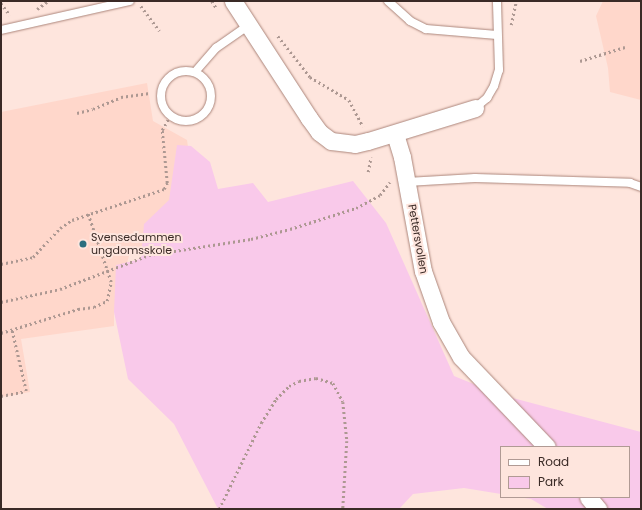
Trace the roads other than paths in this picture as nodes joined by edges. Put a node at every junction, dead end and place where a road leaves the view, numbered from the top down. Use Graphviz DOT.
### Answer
graph roads {
  1 [pos="233,1"];
  2 [pos="388,1"];
  3 [pos="497,1"];
  4 [pos="134,2"];
  5 [pos="249,25"];
  6 [pos="1,30"];
  7 [pos="497,35"];
  8 [pos="195,72"];
  9 [pos="475,108"];
  10 [pos="395,134"];
  11 [pos="399,181"];
  12 [pos="641,186"];
  13 [pos="546,446"];
  14 [pos="589,498"];
  15 [pos="598,509"];
  1 -- 5 [label="street"];
  2 -- 7 [label="lane"];
  3 -- 7 [label="lane"];
  4 -- 6 [label="lane"];
  5 -- 8 [label="lane"];
  5 -- 10 [label="street"];
  7 -- 9 [label="lane"];
  8 -- 8 [label="lane"];
  9 -- 10 [label="street"];
  10 -- 11 [label="street, Pettersvollen"];
  11 -- 12 [label="lane"];
  11 -- 13 [label="street, Pettersvollen"];
  14 -- 15 [label="street"];
}
